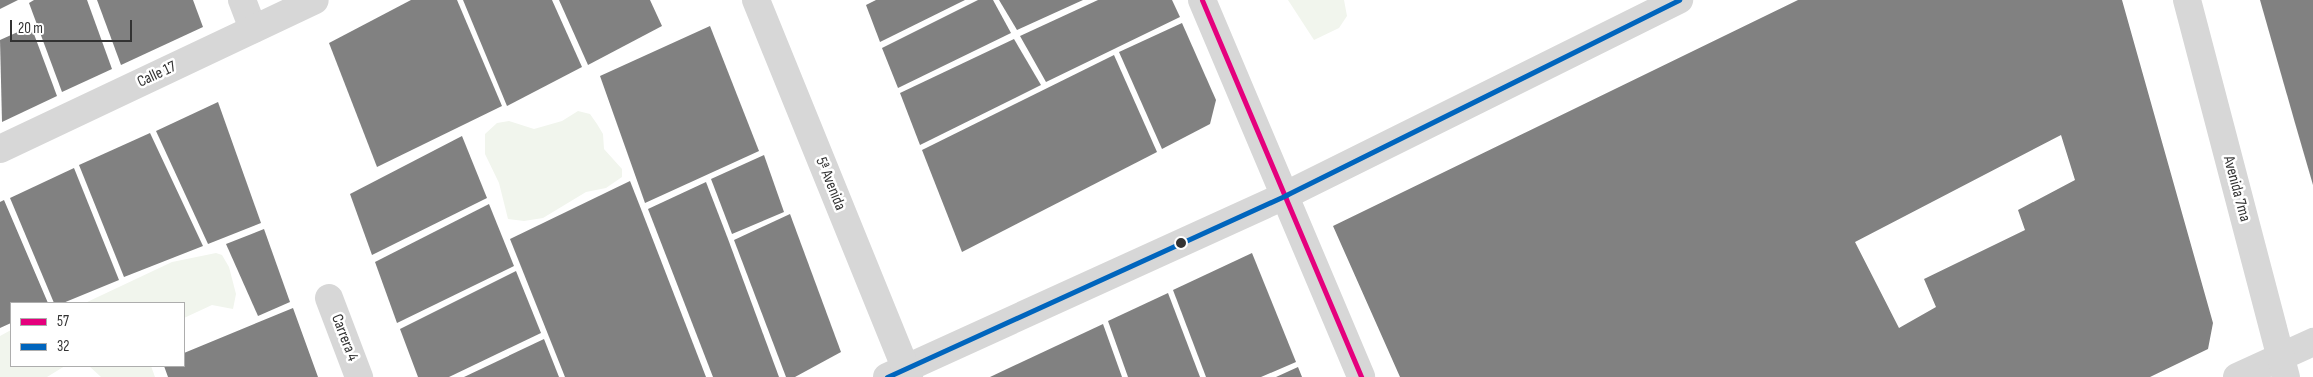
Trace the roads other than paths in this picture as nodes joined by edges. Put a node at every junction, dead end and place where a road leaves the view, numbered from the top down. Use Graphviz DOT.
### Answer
graph roads {
  1 [pos="242,0"];
  2 [pos="315,0"];
  3 [pos="756,0"];
  4 [pos="1202,0"];
  5 [pos="1679,0"];
  6 [pos="2187,0"];
  7 [pos="253,29"];
  8 [pos="0,149"];
  9 [pos="1286,195"];
  10 [pos="329,298"];
  11 [pos="2313,342"];
  12 [pos="2283,367"];
  13 [pos="901,374"];
  14 [pos="359,377"];
  15 [pos="1361,377"];
  16 [pos="2237,377"];
  1 -- 7 [label="street"];
  2 -- 7 [label="street, Calle 17"];
  3 -- 13 [label="street, 5ª Avenida"];
  4 -- 9 [label="street"];
  5 -- 9 [label="street"];
  6 -- 12 [label="street, Avenida 7ma"];
  7 -- 8 [label="street, Calle 17"];
  9 -- 13 [label="street"];
  9 -- 15 [label="street"];
  10 -- 14 [label="street, Carrera 4"];
  11 -- 12 [label="street"];
  12 -- 16 [label="street"];
}
